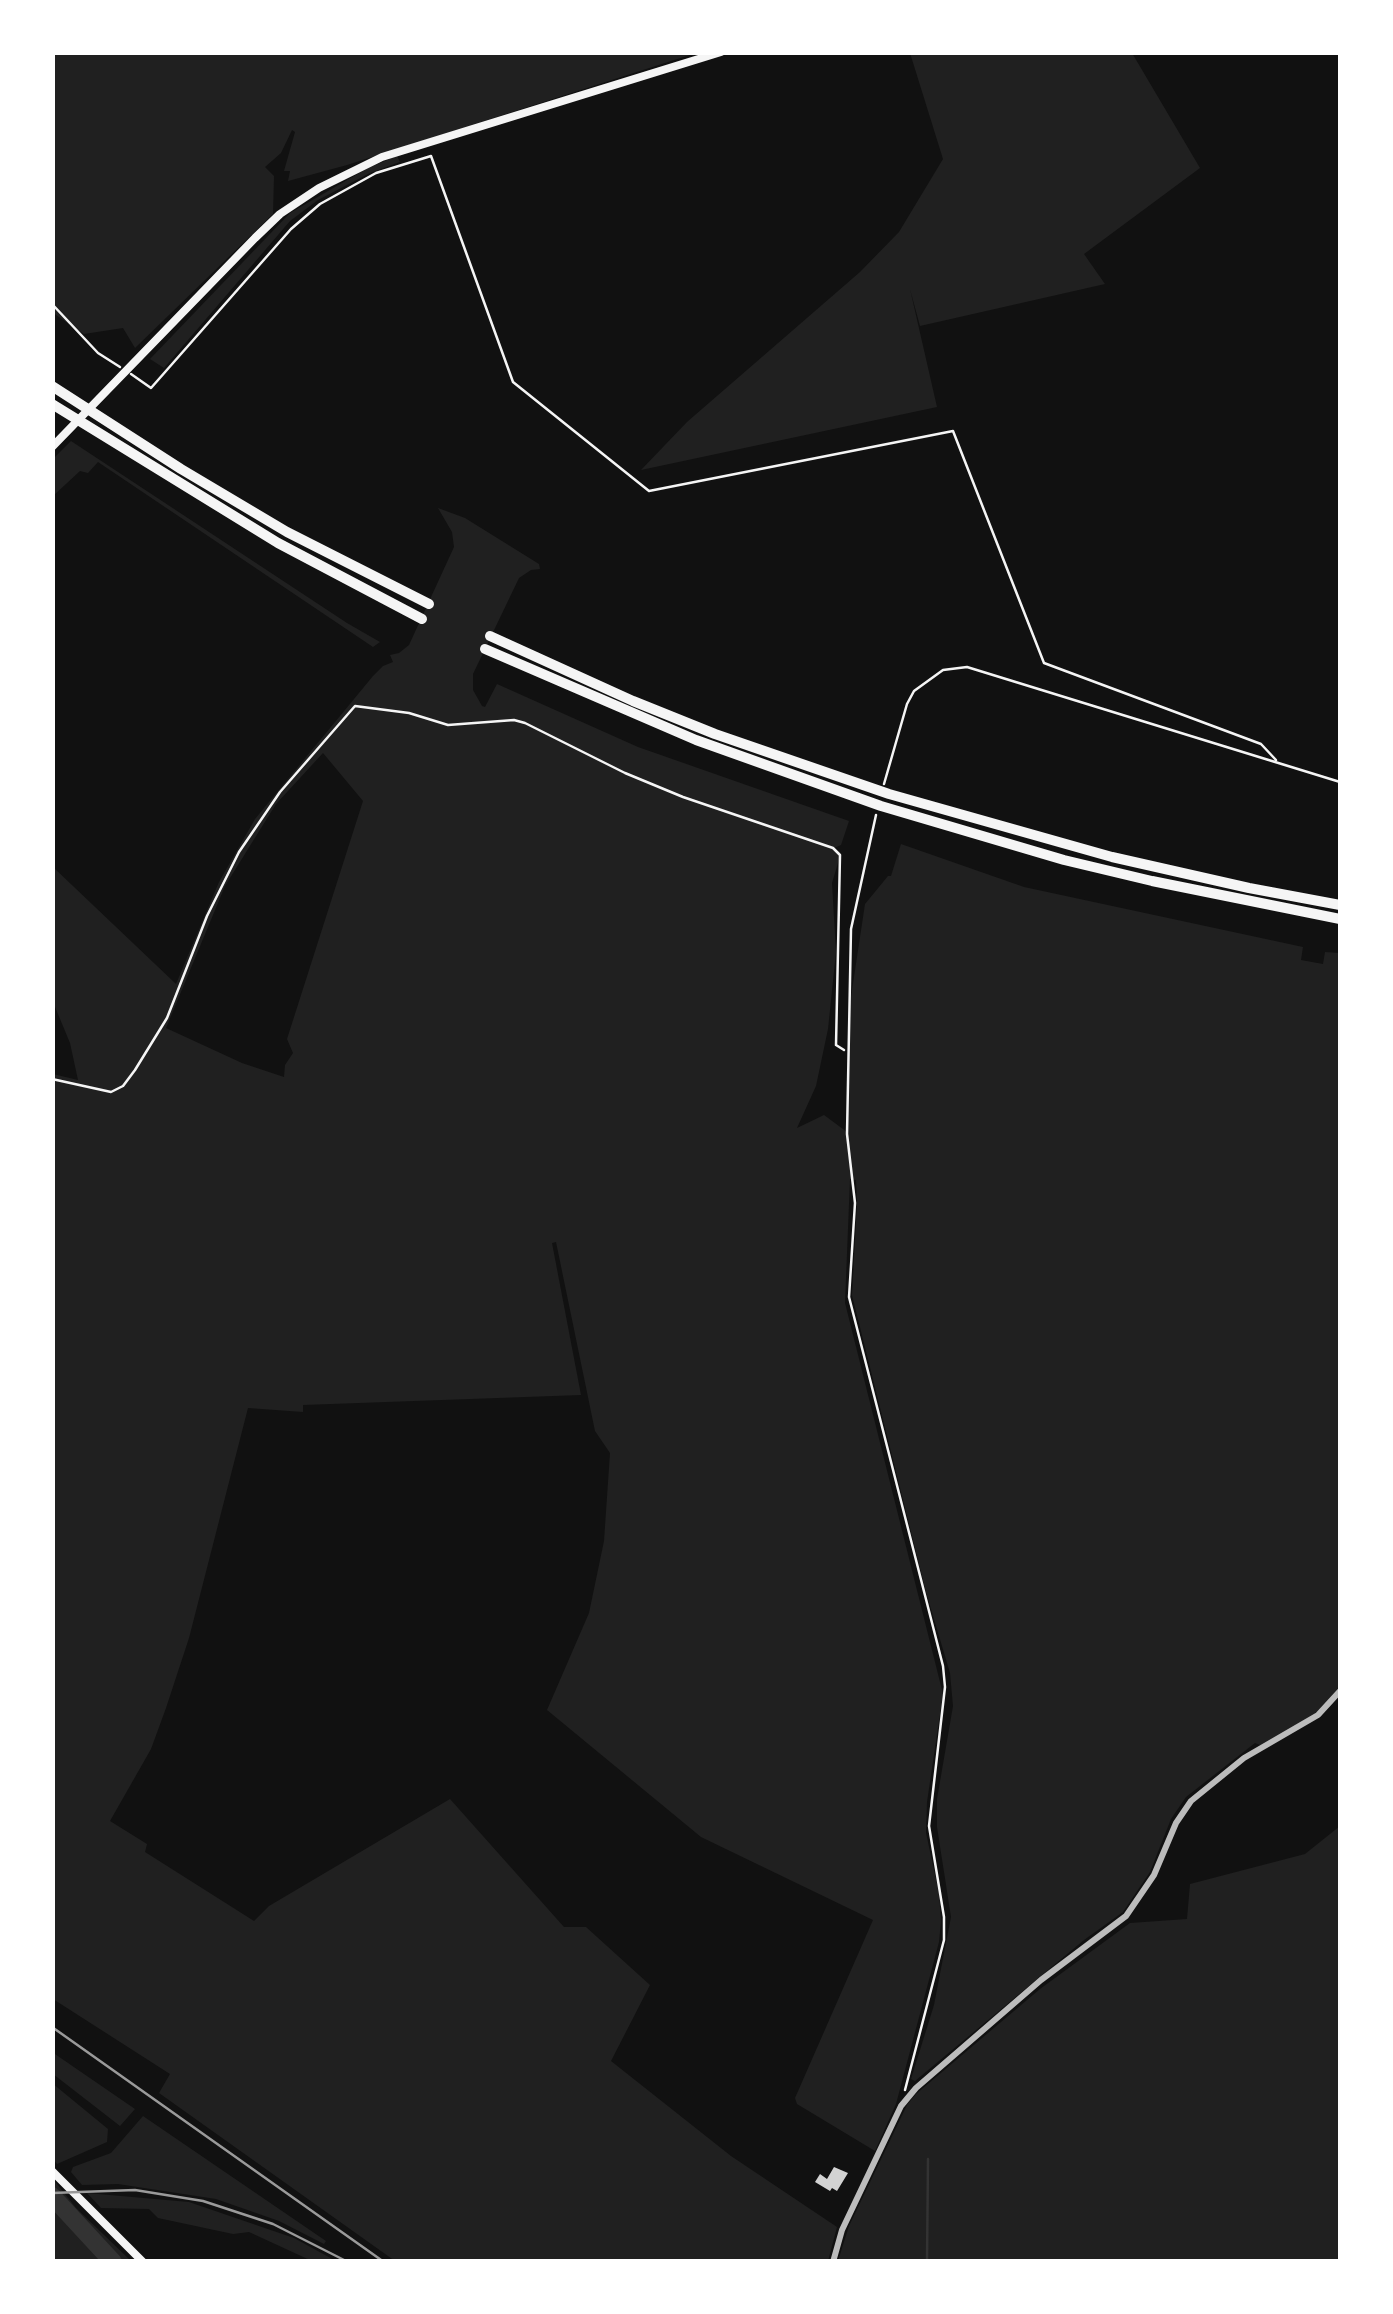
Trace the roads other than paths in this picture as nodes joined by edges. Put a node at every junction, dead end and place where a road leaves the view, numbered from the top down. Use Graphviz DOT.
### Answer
graph roads {
  1 [pos="721,52"];
  2 [pos="52,386"];
  3 [pos="52,404"];
  4 [pos="52,448"];
  5 [pos="428,604"];
  6 [pos="422,618"];
  7 [pos="490,636"];
  8 [pos="484,650"];
  9 [pos="1340,905"];
  10 [pos="1340,919"];
  11 [pos="1340,1691"];
  12 [pos="52,2171"];
  13 [pos="143,2262"];
  14 [pos="833,2262"];
  1 -- 4 [label="main road"];
  2 -- 5 [label="highway"];
  3 -- 6 [label="highway"];
  7 -- 9 [label="highway"];
  8 -- 10 [label="highway"];
  11 -- 14 [label="street"];
  12 -- 13 [label="main road"];
}
